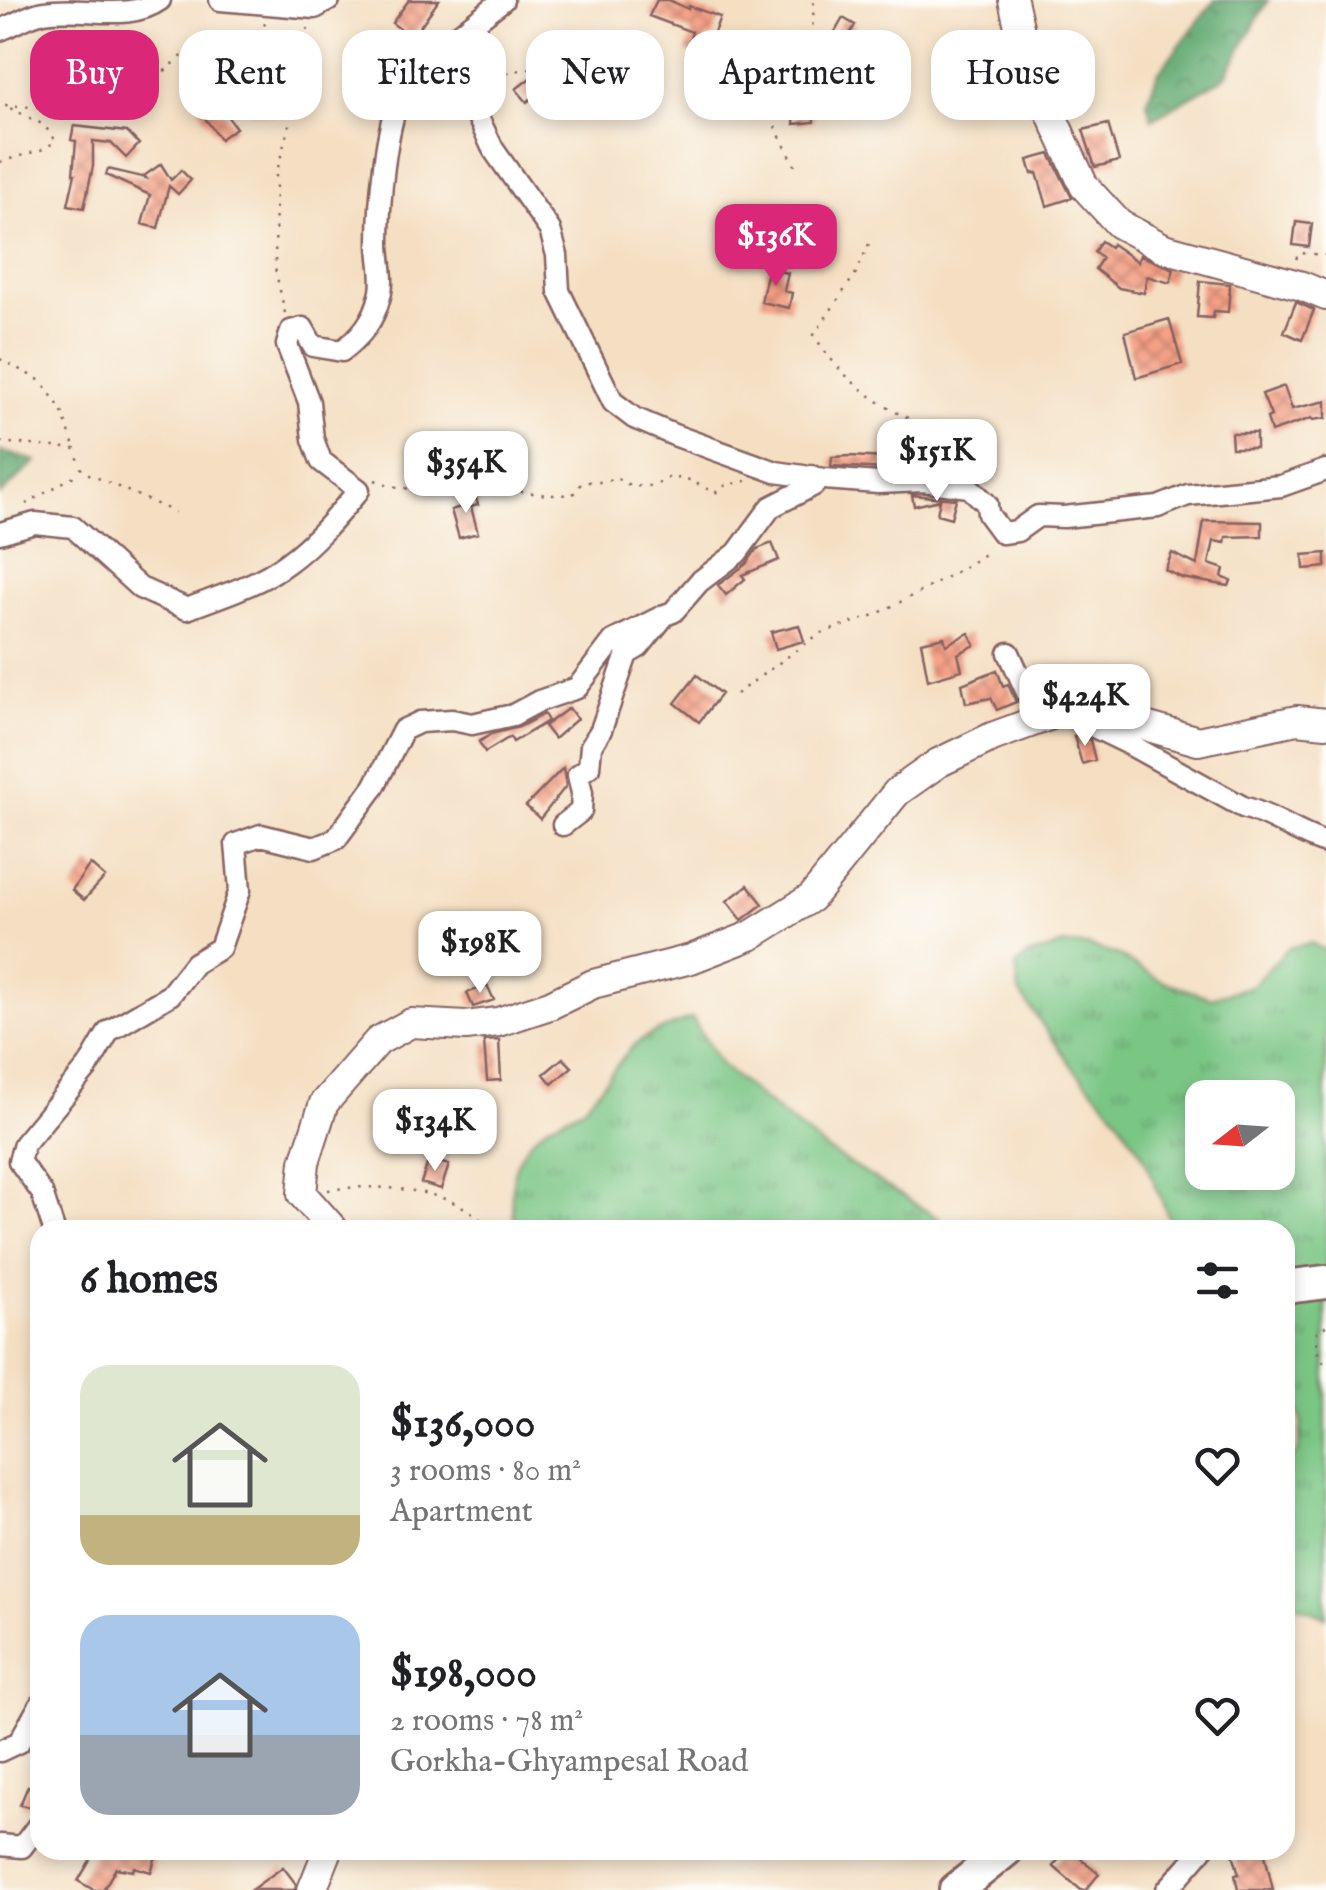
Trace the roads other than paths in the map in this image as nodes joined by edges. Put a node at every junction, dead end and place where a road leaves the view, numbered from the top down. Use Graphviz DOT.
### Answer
graph roads {
  1 [pos="160,0"];
  2 [pos="220,0"];
  3 [pos="504,0"];
  4 [pos="1012,0"];
  5 [pos="322,4"];
  6 [pos="0,30"];
  7 [pos="465,30"];
  8 [pos="395,120"];
  9 [pos="479,120"];
  10 [pos="1326,296"];
  11 [pos="1326,470"];
  12 [pos="812,476"];
  13 [pos="0,533"];
  14 [pos="665,615"];
  15 [pos="1009,653"];
  16 [pos="1065,710"];
  17 [pos="1326,722"];
  18 [pos="564,824"];
  19 [pos="1326,842"];
  20 [pos="51,1220"];
  21 [pos="325,1220"];
  22 [pos="1326,1282"];
  23 [pos="1295,1286"];
  24 [pos="30,1723"];
  25 [pos="0,1751"];
  26 [pos="30,1837"];
  27 [pos="0,1844"];
  28 [pos="324,1860"];
  29 [pos="994,1860"];
  30 [pos="1193,1860"];
  31 [pos="312,1890"];
  32 [pos="956,1890"];
  33 [pos="1167,1890"];
  1 -- 6 [label="street"];
  2 -- 5 [label="street"];
  3 -- 7 [label="street"];
  4 -- 10 [label="main road"];
  8 -- 13 [label="street"];
  9 -- 12 [label="street"];
  11 -- 12 [label="street"];
  12 -- 14 [label="street"];
  14 -- 18 [label="street"];
  14 -- 20 [label="street"];
  15 -- 16 [label="street"];
  16 -- 17 [label="main road"];
  16 -- 19 [label="street"];
  16 -- 21 [label="main road"];
  22 -- 23 [label="main road"];
  24 -- 25 [label="street"];
  26 -- 27 [label="street"];
  28 -- 31 [label="main road"];
  29 -- 32 [label="main road"];
  30 -- 33 [label="street"];
}
